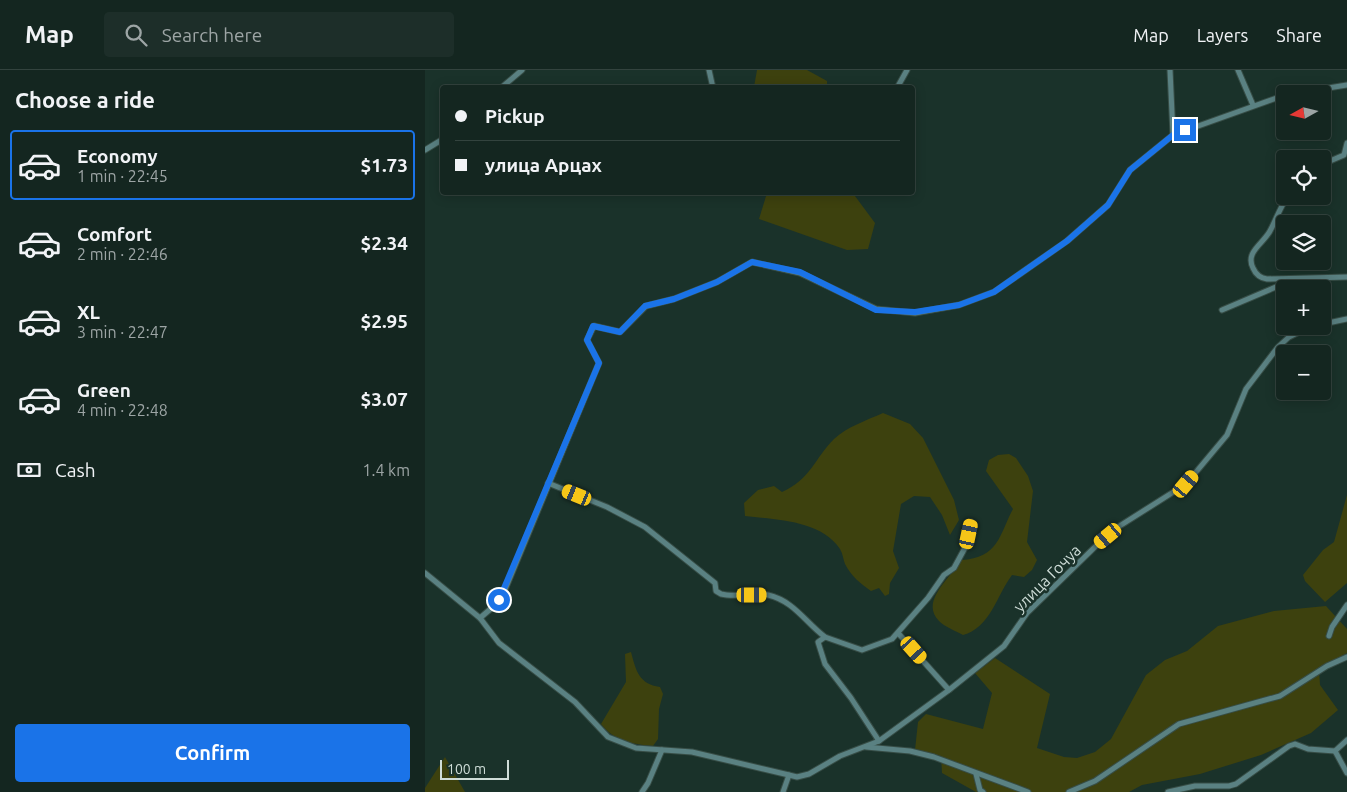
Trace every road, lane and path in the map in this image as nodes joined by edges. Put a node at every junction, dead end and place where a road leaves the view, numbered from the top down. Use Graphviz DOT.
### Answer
graph roads {
  1 [pos="522,70"];
  2 [pos="709,70"];
  3 [pos="907,70"];
  4 [pos="1170,70"];
  5 [pos="1238,70"];
  6 [pos="504,85"];
  7 [pos="712,85"];
  8 [pos="899,85"];
  9 [pos="1347,85"];
  10 [pos="1331,88"];
  11 [pos="1276,98"];
  12 [pos="1253,105"];
  13 [pos="1173,135"];
  14 [pos="440,141"];
  15 [pos="1347,143"];
  16 [pos="425,150"];
  17 [pos="1345,156"];
  18 [pos="1331,161"];
  19 [pos="1284,205"];
  20 [pos="1347,277"];
  21 [pos="1293,280"];
  22 [pos="1276,287"];
  23 [pos="1222,310"];
  24 [pos="1347,319"];
  25 [pos="1331,322"];
  26 [pos="1293,335"];
  27 [pos="548,484"];
  28 [pos="971,522"];
  29 [pos="425,573"];
  30 [pos="1347,605"];
  31 [pos="479,618"];
  32 [pos="898,633"];
  33 [pos="1329,636"];
  34 [pos="825,637"];
  35 [pos="1347,657"];
  36 [pos="949,690"];
  37 [pos="1347,740"];
  38 [pos="879,741"];
  39 [pos="863,747"];
  40 [pos="662,750"];
  41 [pos="1335,751"];
  42 [pos="976,774"];
  43 [pos="1347,774"];
  44 [pos="789,776"];
  45 [pos="642,792"];
  46 [pos="783,792"];
  47 [pos="983,792"];
  48 [pos="1028,792"];
  49 [pos="1069,792"];
  50 [pos="1168,792"];
  1 -- 6 [label="street"];
  2 -- 7 [label="street"];
  3 -- 8 [label="street"];
  4 -- 13 [label="street"];
  5 -- 12 [label="street"];
  9 -- 10 [label="street"];
  11 -- 12 [label="street"];
  12 -- 13 [label="street"];
  13 -- 27 [label="street"];
  14 -- 16 [label="street"];
  15 -- 17 [label="street"];
  17 -- 18 [label="street"];
  19 -- 21 [label="street"];
  20 -- 21 [label="street"];
  22 -- 23 [label="street"];
  24 -- 25 [label="street"];
  26 -- 36 [label="street, улица Гочуа"];
  27 -- 31 [label="street"];
  27 -- 34 [label="street"];
  28 -- 32 [label="street"];
  29 -- 31 [label="street"];
  30 -- 33 [label="street"];
  31 -- 40 [label="street"];
  32 -- 34 [label="street"];
  32 -- 36 [label="street"];
  34 -- 38 [label="street"];
  35 -- 49 [label="street"];
  36 -- 38 [label="street, улица Гочуа"];
  37 -- 41 [label="street"];
  38 -- 39 [label="street, улица Гочуа"];
  39 -- 42 [label="street"];
  39 -- 44 [label="street, улица Гочуа"];
  40 -- 44 [label="street"];
  40 -- 45 [label="street"];
  41 -- 43 [label="street"];
  41 -- 50 [label="street"];
  42 -- 47 [label="street"];
  42 -- 48 [label="street"];
  44 -- 46 [label="street"];
}
